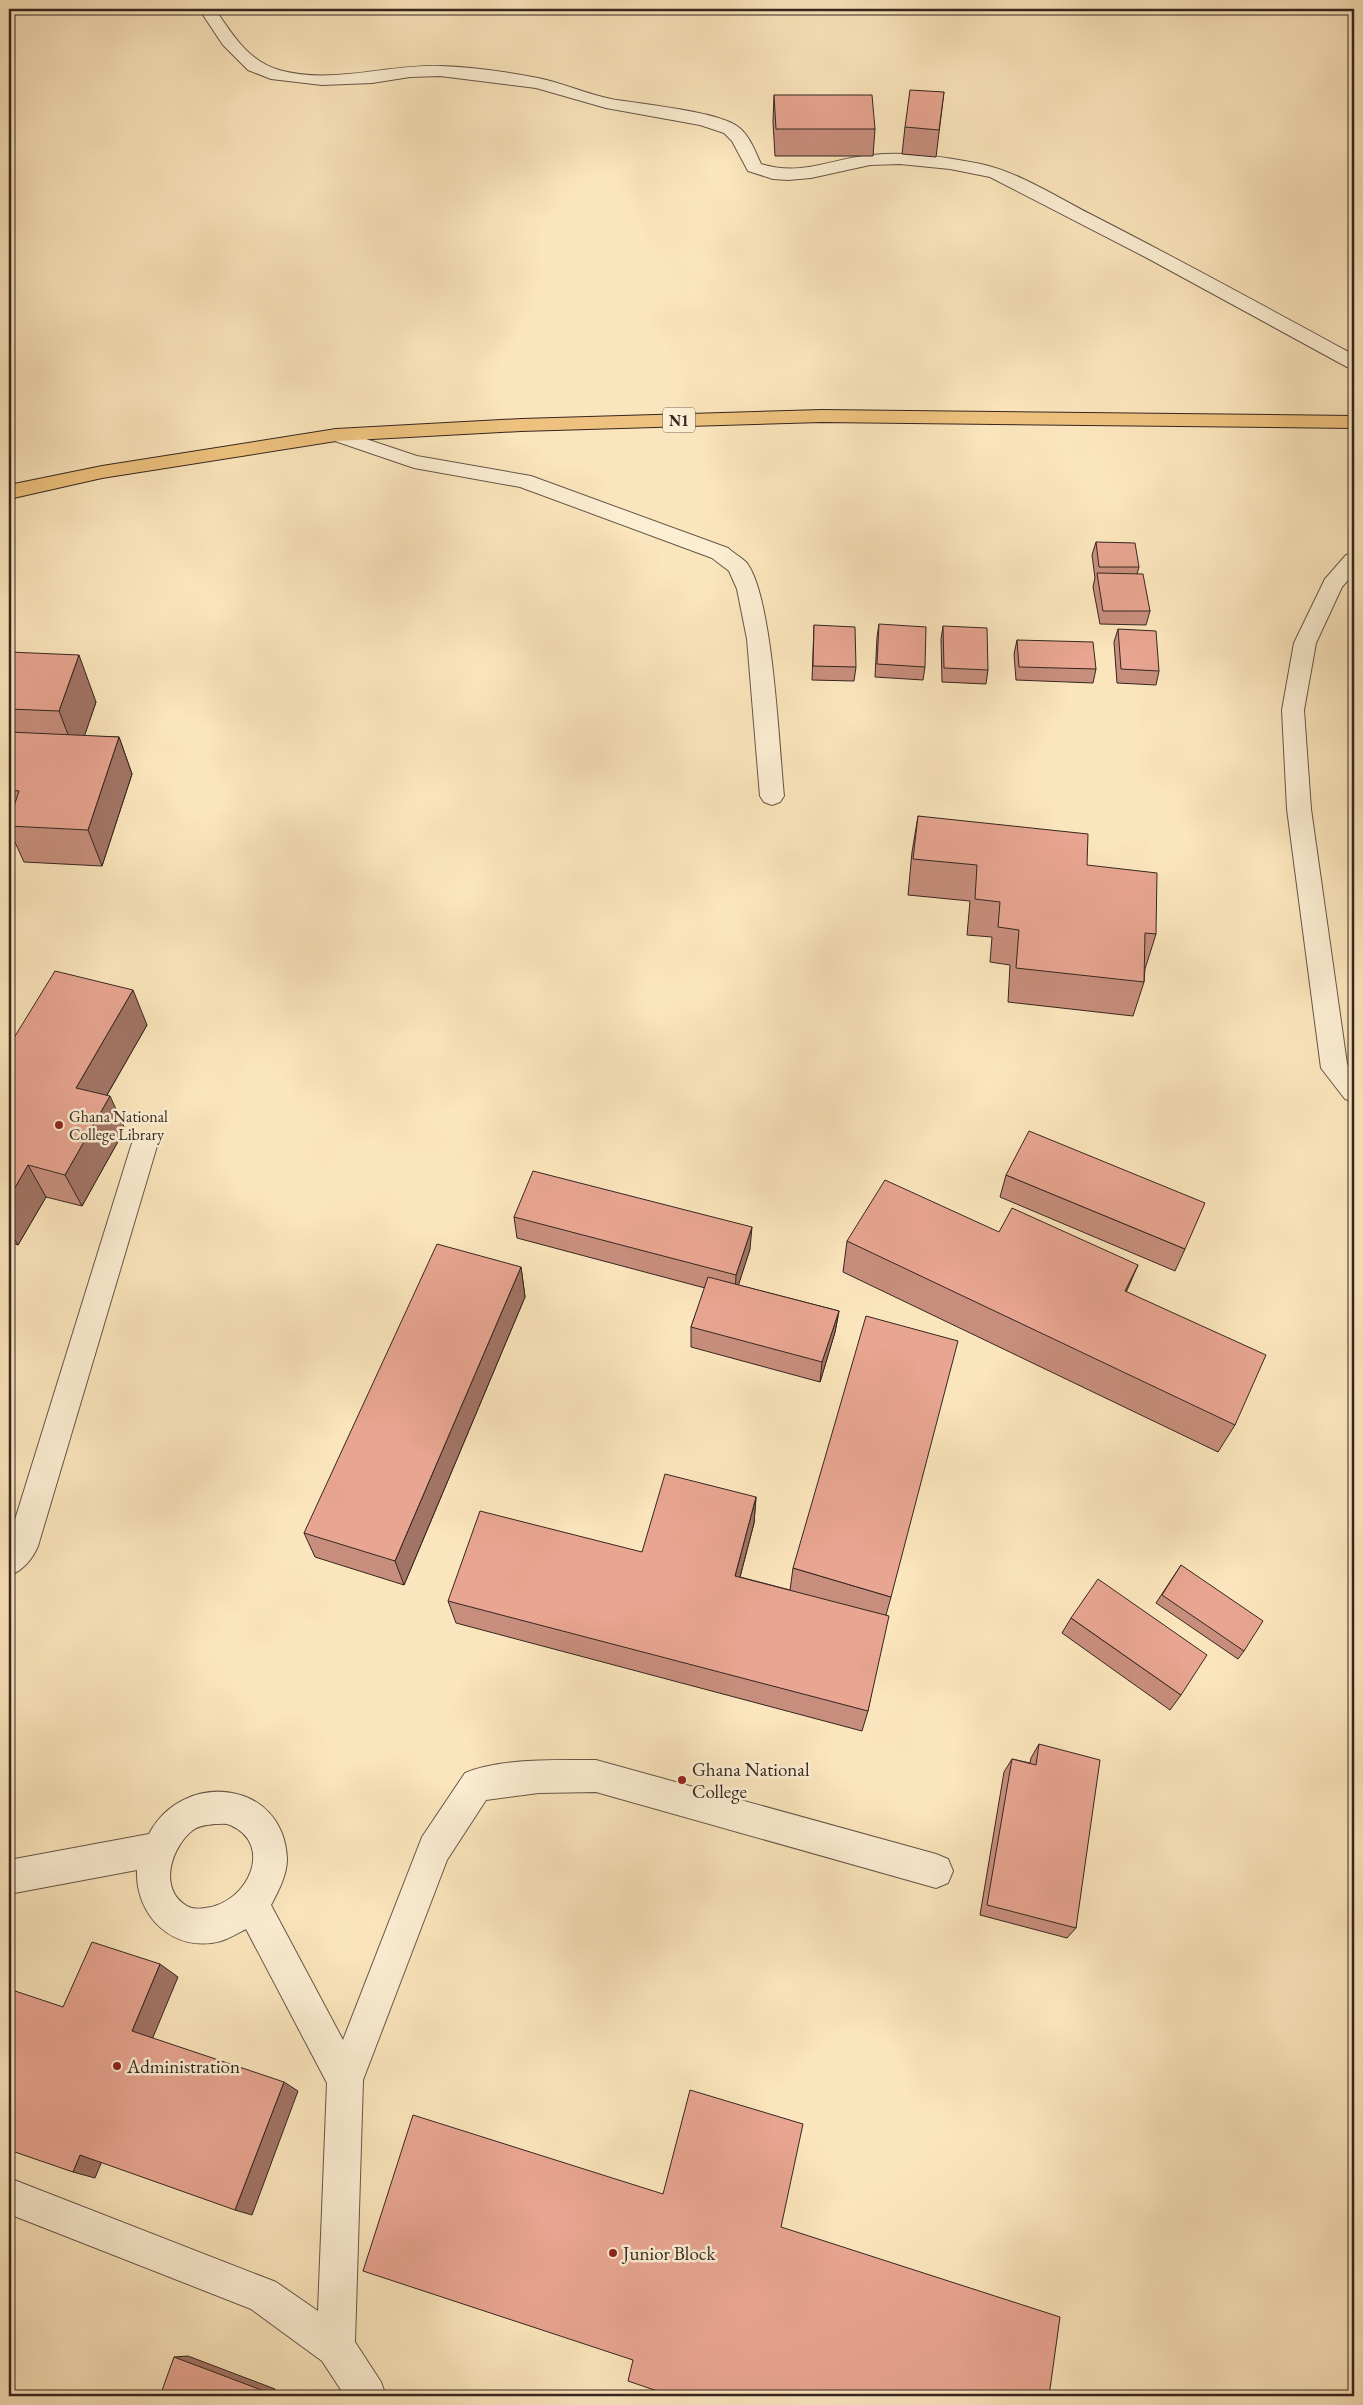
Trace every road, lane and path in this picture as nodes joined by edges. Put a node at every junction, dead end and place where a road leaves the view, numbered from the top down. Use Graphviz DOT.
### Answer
graph roads {
  1 [pos="208,9"];
  2 [pos="1354,362"];
  3 [pos="1354,422"];
  4 [pos="336,435"];
  5 [pos="9,492"];
  6 [pos="1354,560"];
  7 [pos="772,796"];
  8 [pos="1354,1092"];
  9 [pos="144,1146"];
  10 [pos="9,1561"];
  11 [pos="159,1849"];
  12 [pos="936,1871"];
  13 [pos="9,1878"];
  14 [pos="252,1905"];
  15 [pos="345,2080"];
  16 [pos="9,2196"];
  17 [pos="336,2347"];
  18 [pos="367,2396"];
  1 -- 2 [label="street"];
  3 -- 4 [label="highway, N1"];
  4 -- 5 [label="highway, N1"];
  4 -- 7 [label="street"];
  6 -- 8 [label="street"];
  9 -- 10 [label="street"];
  11 -- 13 [label="street"];
  11 -- 14 [label="street"];
  11 -- 14 [label="street"];
  12 -- 15 [label="street"];
  14 -- 15 [label="street"];
  15 -- 17 [label="street"];
  16 -- 17 [label="street"];
  17 -- 18 [label="street"];
}
